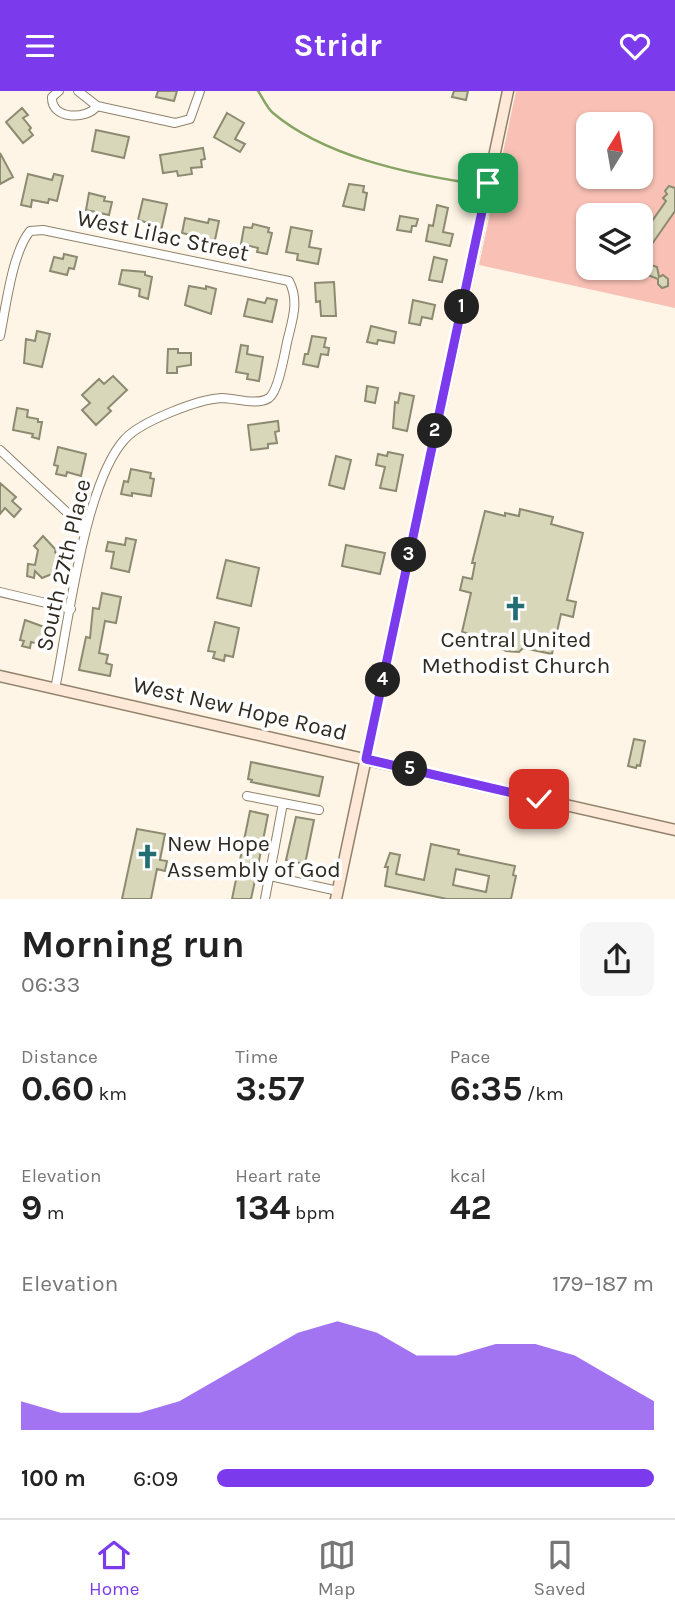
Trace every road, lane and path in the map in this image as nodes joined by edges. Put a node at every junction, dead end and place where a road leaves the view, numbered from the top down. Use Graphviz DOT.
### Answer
graph roads {
  1 [pos="59,91"];
  2 [pos="78,91"];
  3 [pos="200,91"];
  4 [pos="508,91"];
  5 [pos="97,106"];
  6 [pos="289,282"];
  7 [pos="0,336"];
  8 [pos="0,450"];
  9 [pos="86,530"];
  10 [pos="0,592"];
  11 [pos="71,608"];
  12 [pos="0,676"];
  13 [pos="55,689"];
  14 [pos="366,759"];
  15 [pos="247,796"];
  16 [pos="283,803"];
  17 [pos="320,810"];
  18 [pos="675,830"];
  19 [pos="270,876"];
  20 [pos="337,895"];
  21 [pos="265,898"];
  1 -- 5 [label="street"];
  2 -- 5 [label="street"];
  3 -- 5 [label="street"];
  4 -- 14 [label="street"];
  6 -- 7 [label="street, West Lilac Street"];
  6 -- 9 [label="street, South 27th Place"];
  8 -- 9 [label="street"];
  9 -- 11 [label="street, South 27th Place"];
  10 -- 11 [label="street"];
  11 -- 13 [label="street, South 27th Place"];
  12 -- 13 [label="street, West New Hope Road"];
  13 -- 14 [label="street, West New Hope Road"];
  14 -- 18 [label="street, West New Hope Road"];
  14 -- 20 [label="street"];
  15 -- 16 [label="street"];
  16 -- 17 [label="street"];
  16 -- 19 [label="street"];
  19 -- 20 [label="street"];
  19 -- 21 [label="street"];
}
